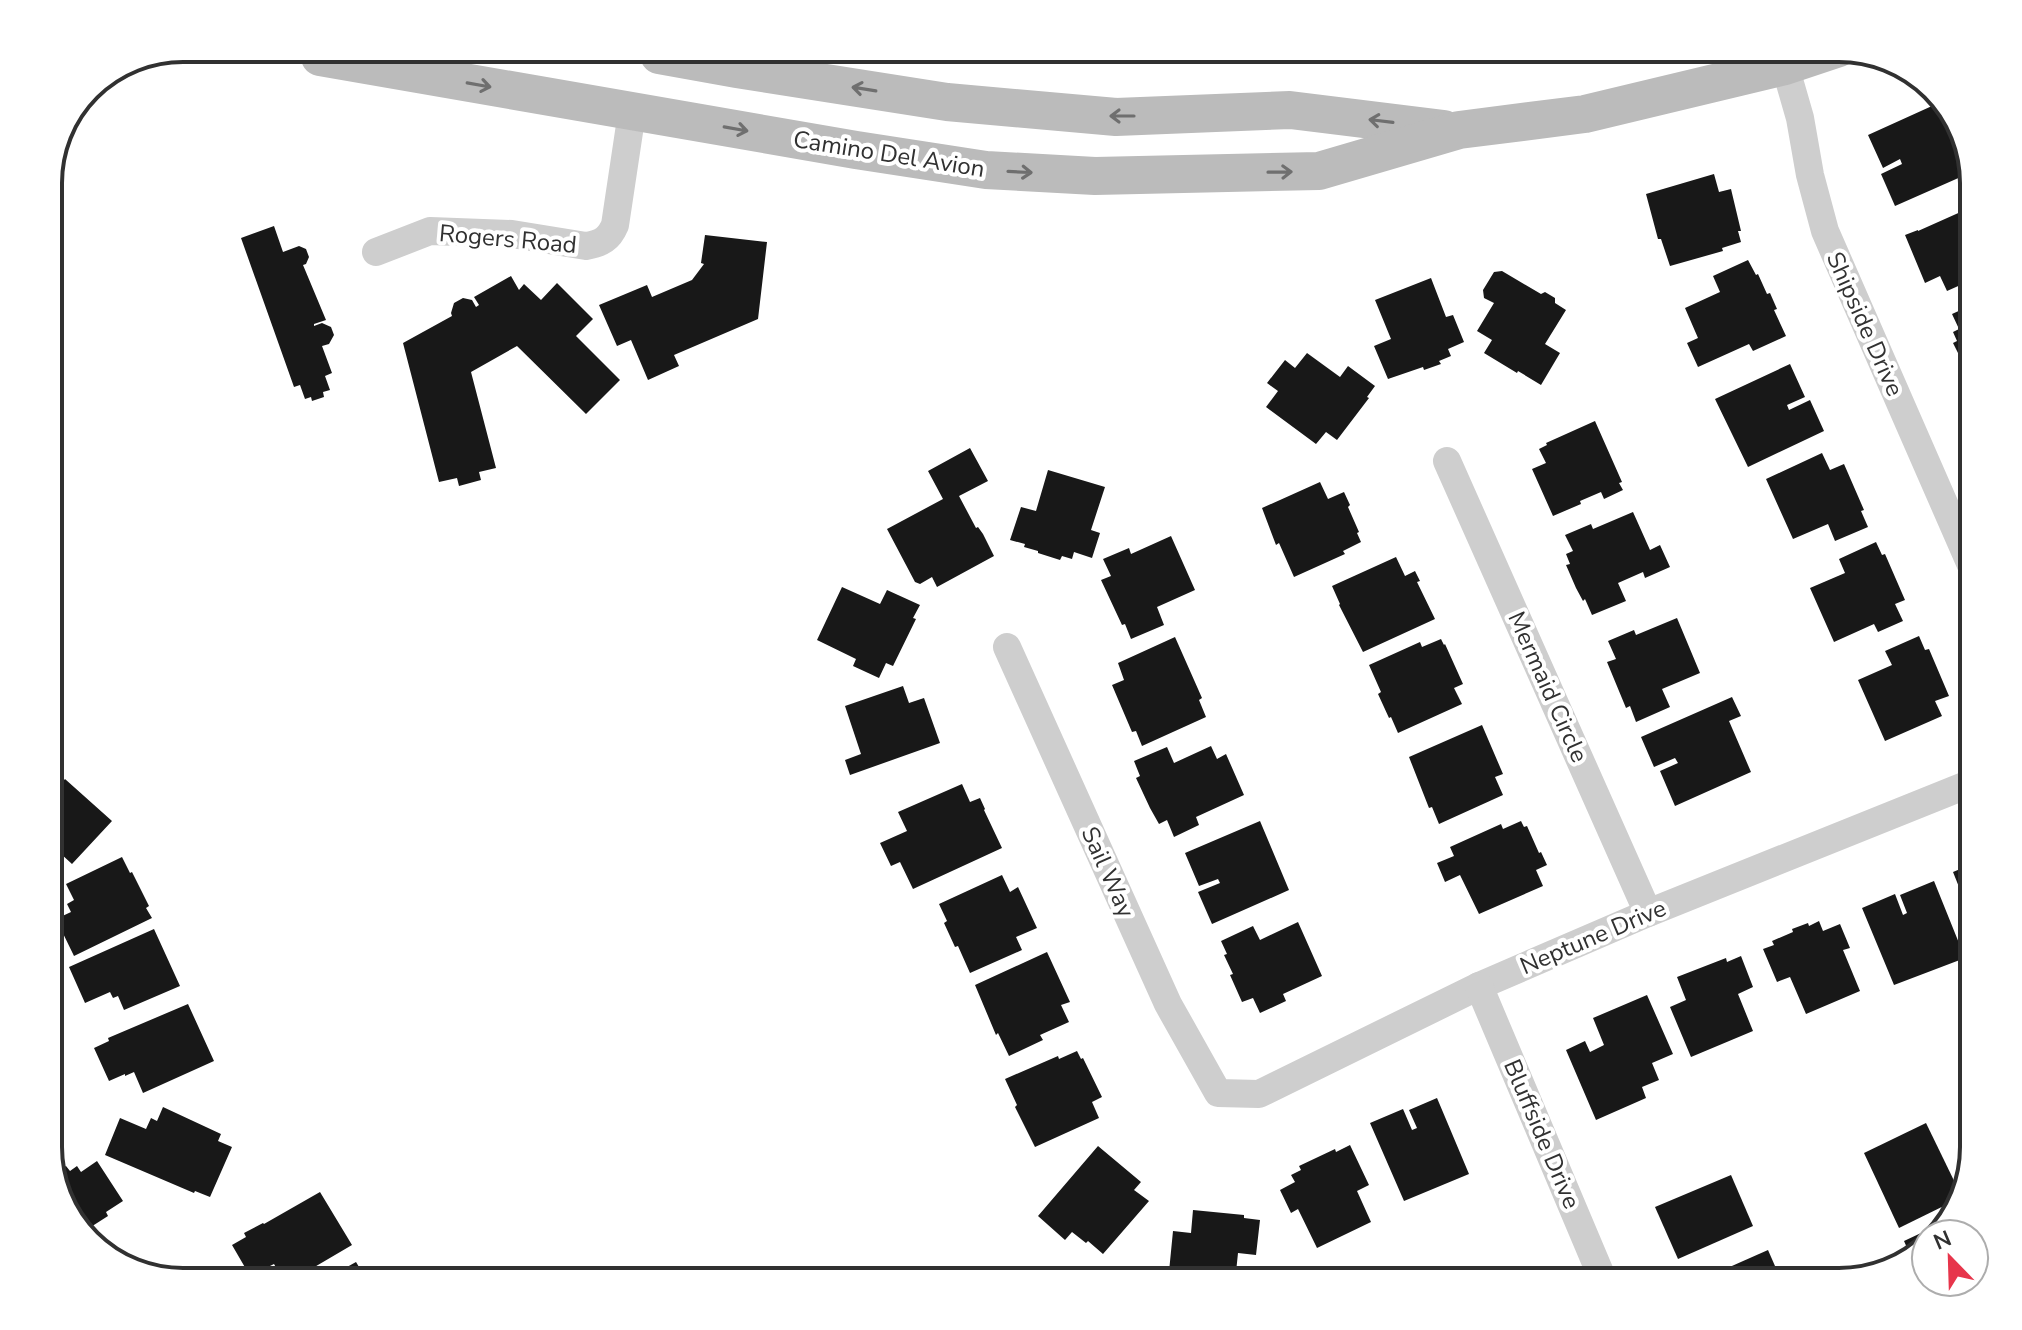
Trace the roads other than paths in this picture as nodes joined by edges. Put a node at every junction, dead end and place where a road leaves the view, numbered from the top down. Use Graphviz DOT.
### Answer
graph roads {
  1 [pos="348,62"];
  2 [pos="698,62"];
  3 [pos="1797,62"];
  4 [pos="1785,66"];
  5 [pos="632,112"];
  6 [pos="1459,130"];
  7 [pos="376,252"];
  8 [pos="1447,461"];
  9 [pos="1960,540"];
  10 [pos="1007,647"];
  11 [pos="1960,788"];
  12 [pos="1648,913"];
  13 [pos="1479,986"];
  14 [pos="1218,1093"];
  15 [pos="1598,1268"];
  1 -- 5 [label="main road, Camino Del Avion, one-way"];
  6 -- 2 [label="main road, Camino Del Avion, one-way"];
  3 -- 4 [label="main road, Camino Del Avion"];
  4 -- 6 [label="main road, Camino Del Avion"];
  4 -- 9 [label="street, Shipside Drive"];
  5 -- 6 [label="main road, Camino Del Avion, one-way"];
  5 -- 7 [label="street, Rogers Road"];
  8 -- 12 [label="street, Mermaid Circle"];
  10 -- 14 [label="street, Sail Way"];
  11 -- 12 [label="street, Neptune Drive"];
  12 -- 13 [label="street, Neptune Drive"];
  13 -- 14 [label="street, Neptune Drive"];
  13 -- 15 [label="street, Bluffside Drive"];
}
